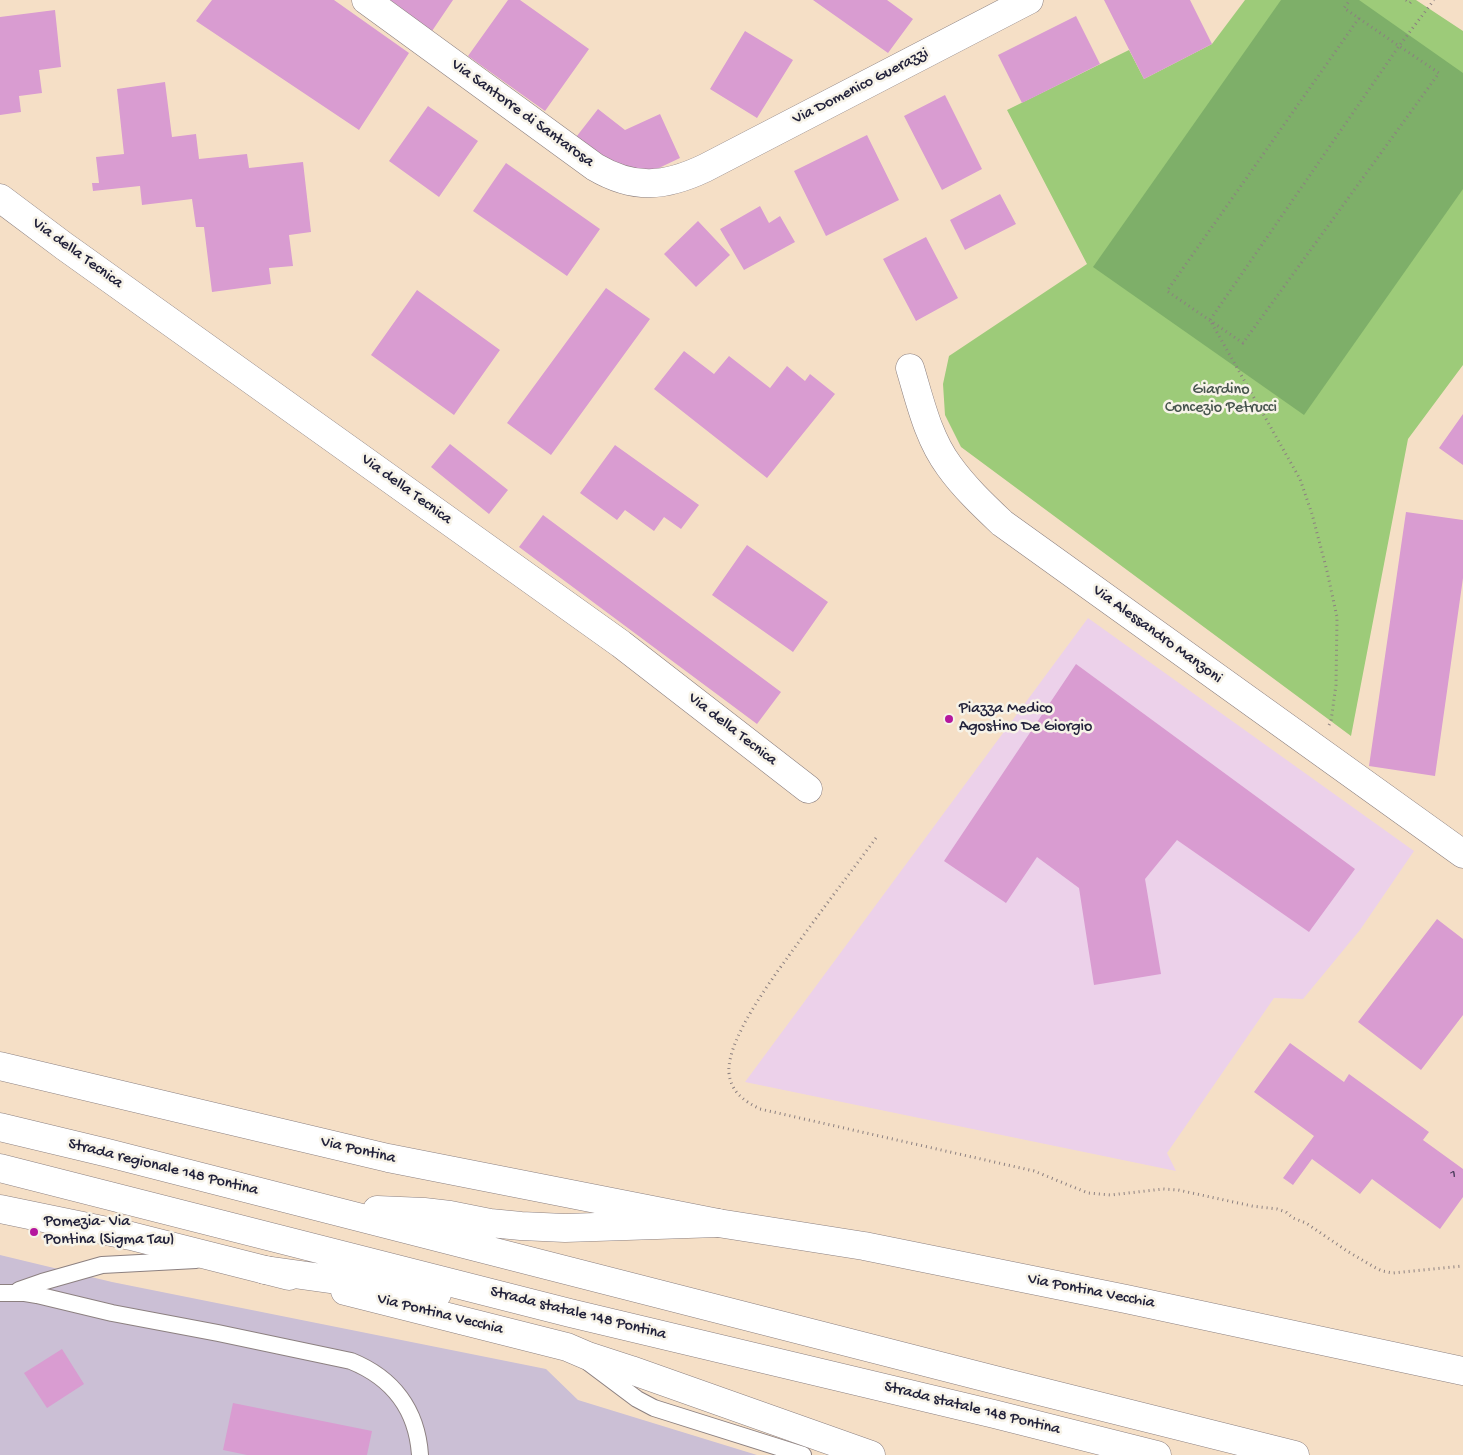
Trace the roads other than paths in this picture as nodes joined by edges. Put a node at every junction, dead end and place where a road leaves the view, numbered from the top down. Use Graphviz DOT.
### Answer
graph roads {
  1 [pos="366,0"];
  2 [pos="1029,0"];
  3 [pos="693,174"];
  4 [pos="0,198"];
  5 [pos="910,368"];
  6 [pos="808,789"];
  7 [pos="1463,854"];
  8 [pos="0,1066"];
  9 [pos="0,1127"];
  10 [pos="0,1168"];
  11 [pos="0,1209"];
  12 [pos="325,1209"];
  13 [pos="718,1223"];
  14 [pos="220,1258"];
  15 [pos="266,1270"];
  16 [pos="6,1293"];
  17 [pos="570,1313"];
  18 [pos="567,1347"];
  19 [pos="1463,1371"];
  20 [pos="420,1455"];
  21 [pos="803,1455"];
  22 [pos="871,1455"];
  23 [pos="1158,1455"];
  24 [pos="1295,1455"];
  1 -- 3 [label="main road, Via Santorre di Santarosa"];
  2 -- 3 [label="main road, Via Domenico Guerazzi"];
  4 -- 6 [label="main road, Via della Tecnica"];
  5 -- 7 [label="main road, Via Alessandro Manzoni"];
  8 -- 13 [label="main road, Via Pontina"];
  9 -- 12 [label="main road, Strada regionale 148 Pontina"];
  10 -- 17 [label="main road, Strada statale 148 Pontina"];
  11 -- 14 [label="main road, Via Pontina Vecchia"];
  12 -- 13 [label="main road"];
  12 -- 24 [label="main road, Strada statale 148 Pontina"];
  13 -- 19 [label="main road, Via Pontina Vecchia"];
  14 -- 15 [label="main road, Via Pontina Vecchia"];
  14 -- 16 [label="lane"];
  15 -- 17 [label="main road"];
  15 -- 18 [label="main road, Via Pontina Vecchia"];
  16 -- 20 [label="lane"];
  17 -- 23 [label="main road, Strada statale 148 Pontina"];
  18 -- 21 [label="lane"];
  18 -- 22 [label="main road, Via Pontina Vecchia"];
}
